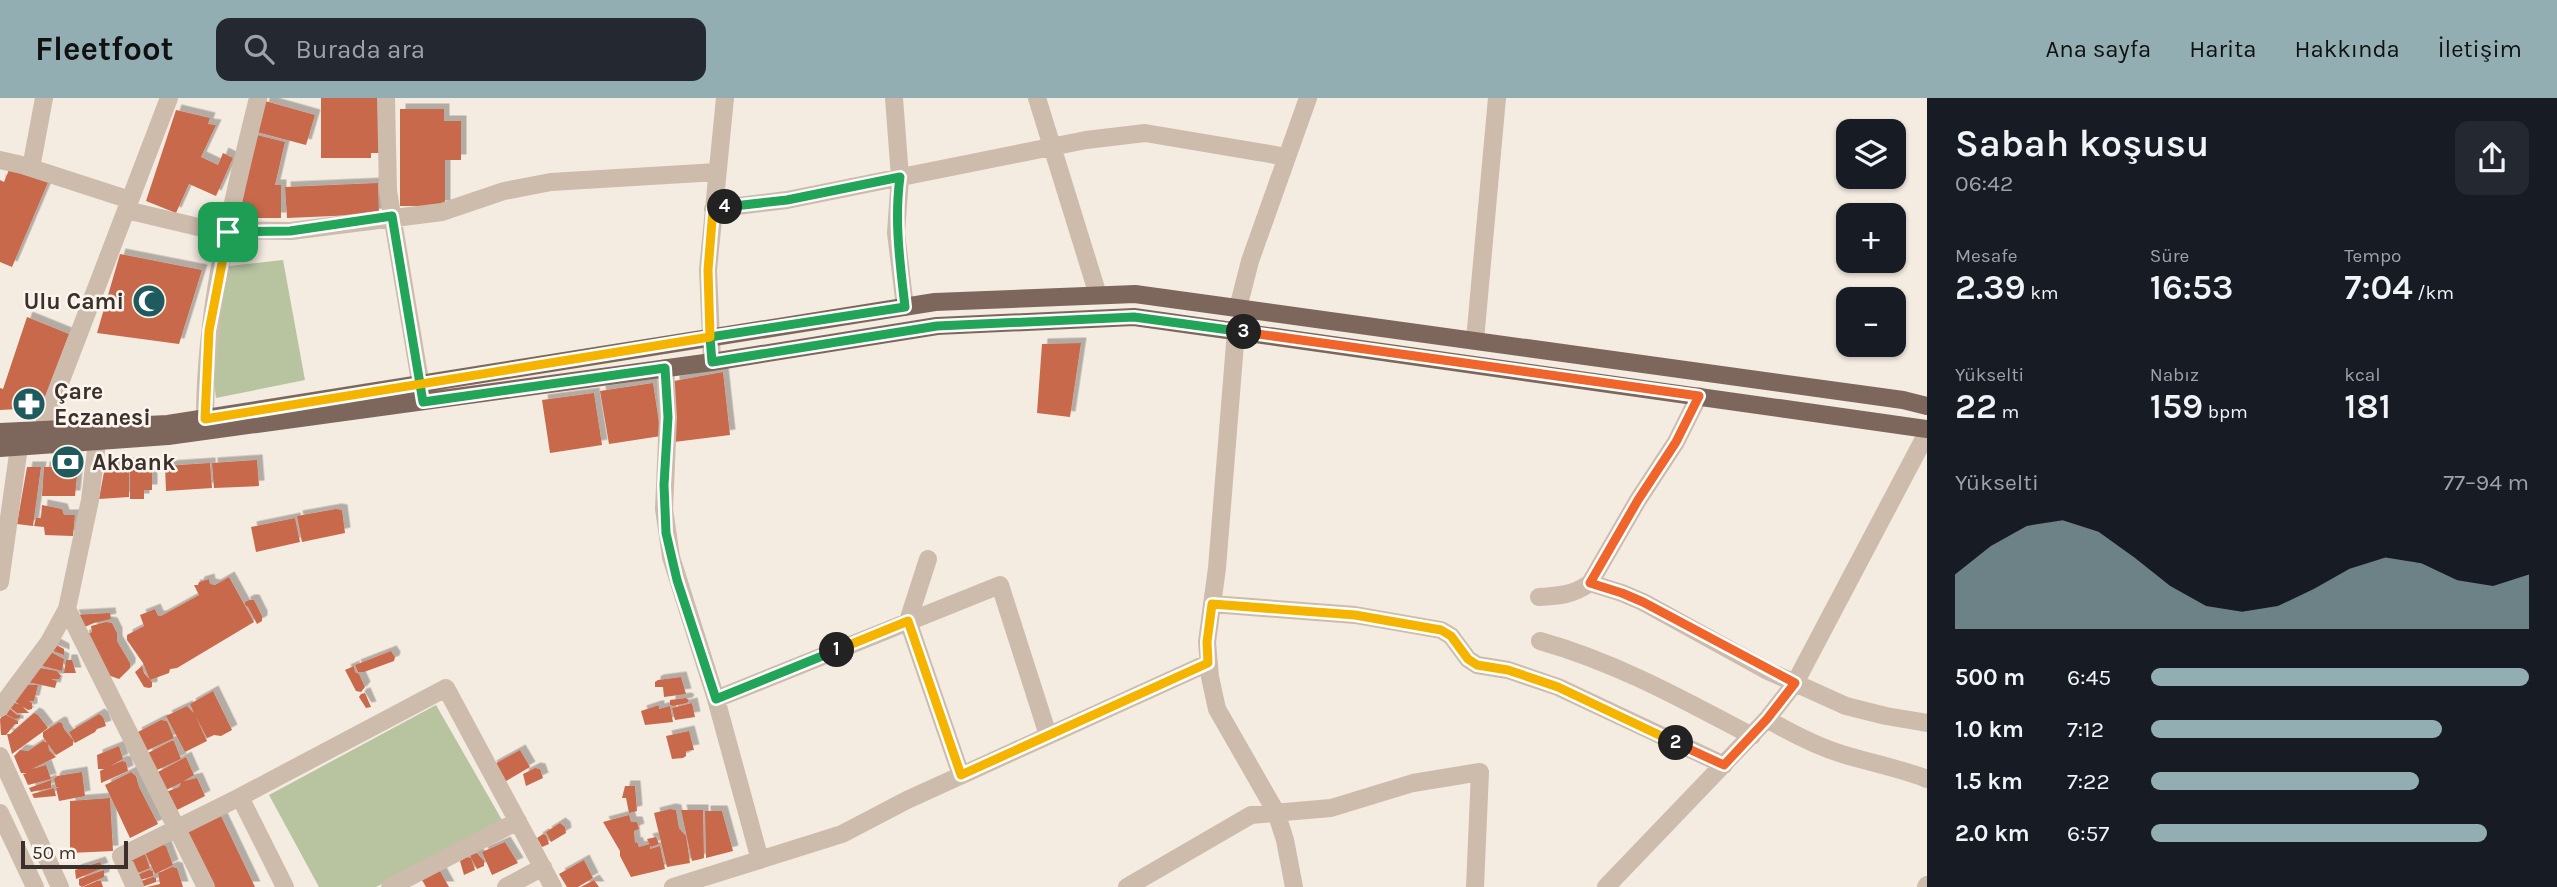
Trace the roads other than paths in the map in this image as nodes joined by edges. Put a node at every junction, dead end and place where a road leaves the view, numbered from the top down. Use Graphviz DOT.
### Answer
graph roads {
  1 [pos="44,98"];
  2 [pos="169,98"];
  3 [pos="258,98"];
  4 [pos="386,98"];
  5 [pos="725,98"];
  6 [pos="894,98"];
  7 [pos="1037,98"];
  8 [pos="1308,98"];
  9 [pos="1497,98"];
  10 [pos="1053,147"];
  11 [pos="1287,157"];
  12 [pos="0,160"];
  13 [pos="31,168"];
  14 [pos="717,172"];
  15 [pos="900,177"];
  16 [pos="128,205"];
  17 [pos="713,209"];
  18 [pos="392,216"];
  19 [pos="228,232"];
  20 [pos="1098,295"];
  21 [pos="905,307"];
  22 [pos="1238,308"];
  23 [pos="1236,331"];
  24 [pos="710,337"];
  25 [pos="1475,340"];
  26 [pos="712,362"];
  27 [pos="665,368"];
  28 [pos="422,384"];
  29 [pos="1699,396"];
  30 [pos="423,402"];
  31 [pos="1927,406"];
  32 [pos="205,419"];
  33 [pos="42,430"];
  34 [pos="1927,431"];
  35 [pos="0,432"];
  36 [pos="97,442"];
  37 [pos="19,447"];
  38 [pos="0,448"];
  39 [pos="928,559"];
  40 [pos="0,582"];
  41 [pos="1590,583"];
  42 [pos="1539,597"];
  43 [pos="1212,604"];
  44 [pos="66,610"];
  45 [pos="908,621"];
  46 [pos="1540,640"];
  47 [pos="1208,663"];
  48 [pos="1795,683"];
  49 [pos="716,699"];
  50 [pos="0,708"];
  51 [pos="1767,719"];
  52 [pos="1927,723"];
  53 [pos="1048,735"];
  54 [pos="1752,736"];
  55 [pos="0,756"];
  56 [pos="1724,765"];
  57 [pos="961,775"];
  58 [pos="1927,779"];
  59 [pos="240,797"];
  60 [pos="1276,812"];
  61 [pos="0,814"];
  62 [pos="518,821"];
  63 [pos="177,828"];
  64 [pos="760,860"];
  65 [pos="543,867"];
  66 [pos="35,887"];
  67 [pos="60,887"];
  68 [pos="135,887"];
  69 [pos="206,887"];
  70 [pos="285,887"];
  71 [pos="390,887"];
  72 [pos="506,887"];
  73 [pos="553,887"];
  74 [pos="674,887"];
  75 [pos="1127,887"];
  76 [pos="1294,887"];
  77 [pos="1475,887"];
  78 [pos="1606,887"];
  1 -- 13 [label="street"];
  2 -- 16 [label="street"];
  3 -- 19 [label="street"];
  4 -- 18 [label="street"];
  5 -- 14 [label="street"];
  6 -- 15 [label="street"];
  7 -- 10 [label="street"];
  8 -- 11 [label="street"];
  9 -- 25 [label="street"];
  10 -- 11 [label="street"];
  10 -- 15 [label="street"];
  10 -- 20 [label="street"];
  11 -- 22 [label="street"];
  12 -- 13 [label="street"];
  13 -- 16 [label="street"];
  14 -- 17 [label="street"];
  14 -- 18 [label="street"];
  15 -- 17 [label="street"];
  15 -- 21 [label="street"];
  16 -- 19 [label="street"];
  16 -- 33 [label="street"];
  17 -- 24 [label="street"];
  18 -- 19 [label="street"];
  18 -- 28 [label="street"];
  19 -- 32 [label="street"];
  20 -- 21 [label="main road"];
  20 -- 22 [label="main road"];
  21 -- 24 [label="main road"];
  22 -- 25 [label="main road"];
  23 -- 26 [label="main road"];
  23 -- 29 [label="main road"];
  23 -- 43 [label="street"];
  24 -- 26 [label="street"];
  24 -- 28 [label="main road"];
  25 -- 31 [label="main road"];
  26 -- 27 [label="main road"];
  27 -- 30 [label="main road"];
  27 -- 49 [label="street"];
  28 -- 30 [label="street"];
  28 -- 32 [label="main road"];
  29 -- 34 [label="main road"];
  29 -- 41 [label="street"];
  30 -- 36 [label="main road"];
  32 -- 33 [label="main road"];
  33 -- 35 [label="main road"];
  34 -- 48 [label="street"];
  36 -- 37 [label="main road"];
  36 -- 44 [label="street"];
  37 -- 38 [label="main road"];
  37 -- 40 [label="street"];
  39 -- 45 [label="street"];
  41 -- 42 [label="street"];
  41 -- 48 [label="street"];
  43 -- 47 [label="street"];
  43 -- 56 [label="street"];
  44 -- 50 [label="street"];
  44 -- 63 [label="street"];
  45 -- 49 [label="street"];
  45 -- 53 [label="street"];
  45 -- 57 [label="street"];
  46 -- 54 [label="street"];
  47 -- 53 [label="street"];
  47 -- 60 [label="street"];
  48 -- 51 [label="street"];
  48 -- 52 [label="street"];
  49 -- 64 [label="street"];
  51 -- 54 [label="street"];
  51 -- 58 [label="street"];
  53 -- 57 [label="street"];
  54 -- 56 [label="street"];
  55 -- 67 [label="street"];
  56 -- 78 [label="street"];
  57 -- 64 [label="street"];
  59 -- 62 [label="street"];
  59 -- 63 [label="street"];
  59 -- 70 [label="street"];
  60 -- 75 [label="street"];
  60 -- 76 [label="street"];
  60 -- 77 [label="street"];
  61 -- 66 [label="street"];
  62 -- 65 [label="street"];
  62 -- 71 [label="street"];
  63 -- 68 [label="street"];
  63 -- 69 [label="street"];
  64 -- 74 [label="street"];
  65 -- 72 [label="street"];
  65 -- 73 [label="street"];
}
